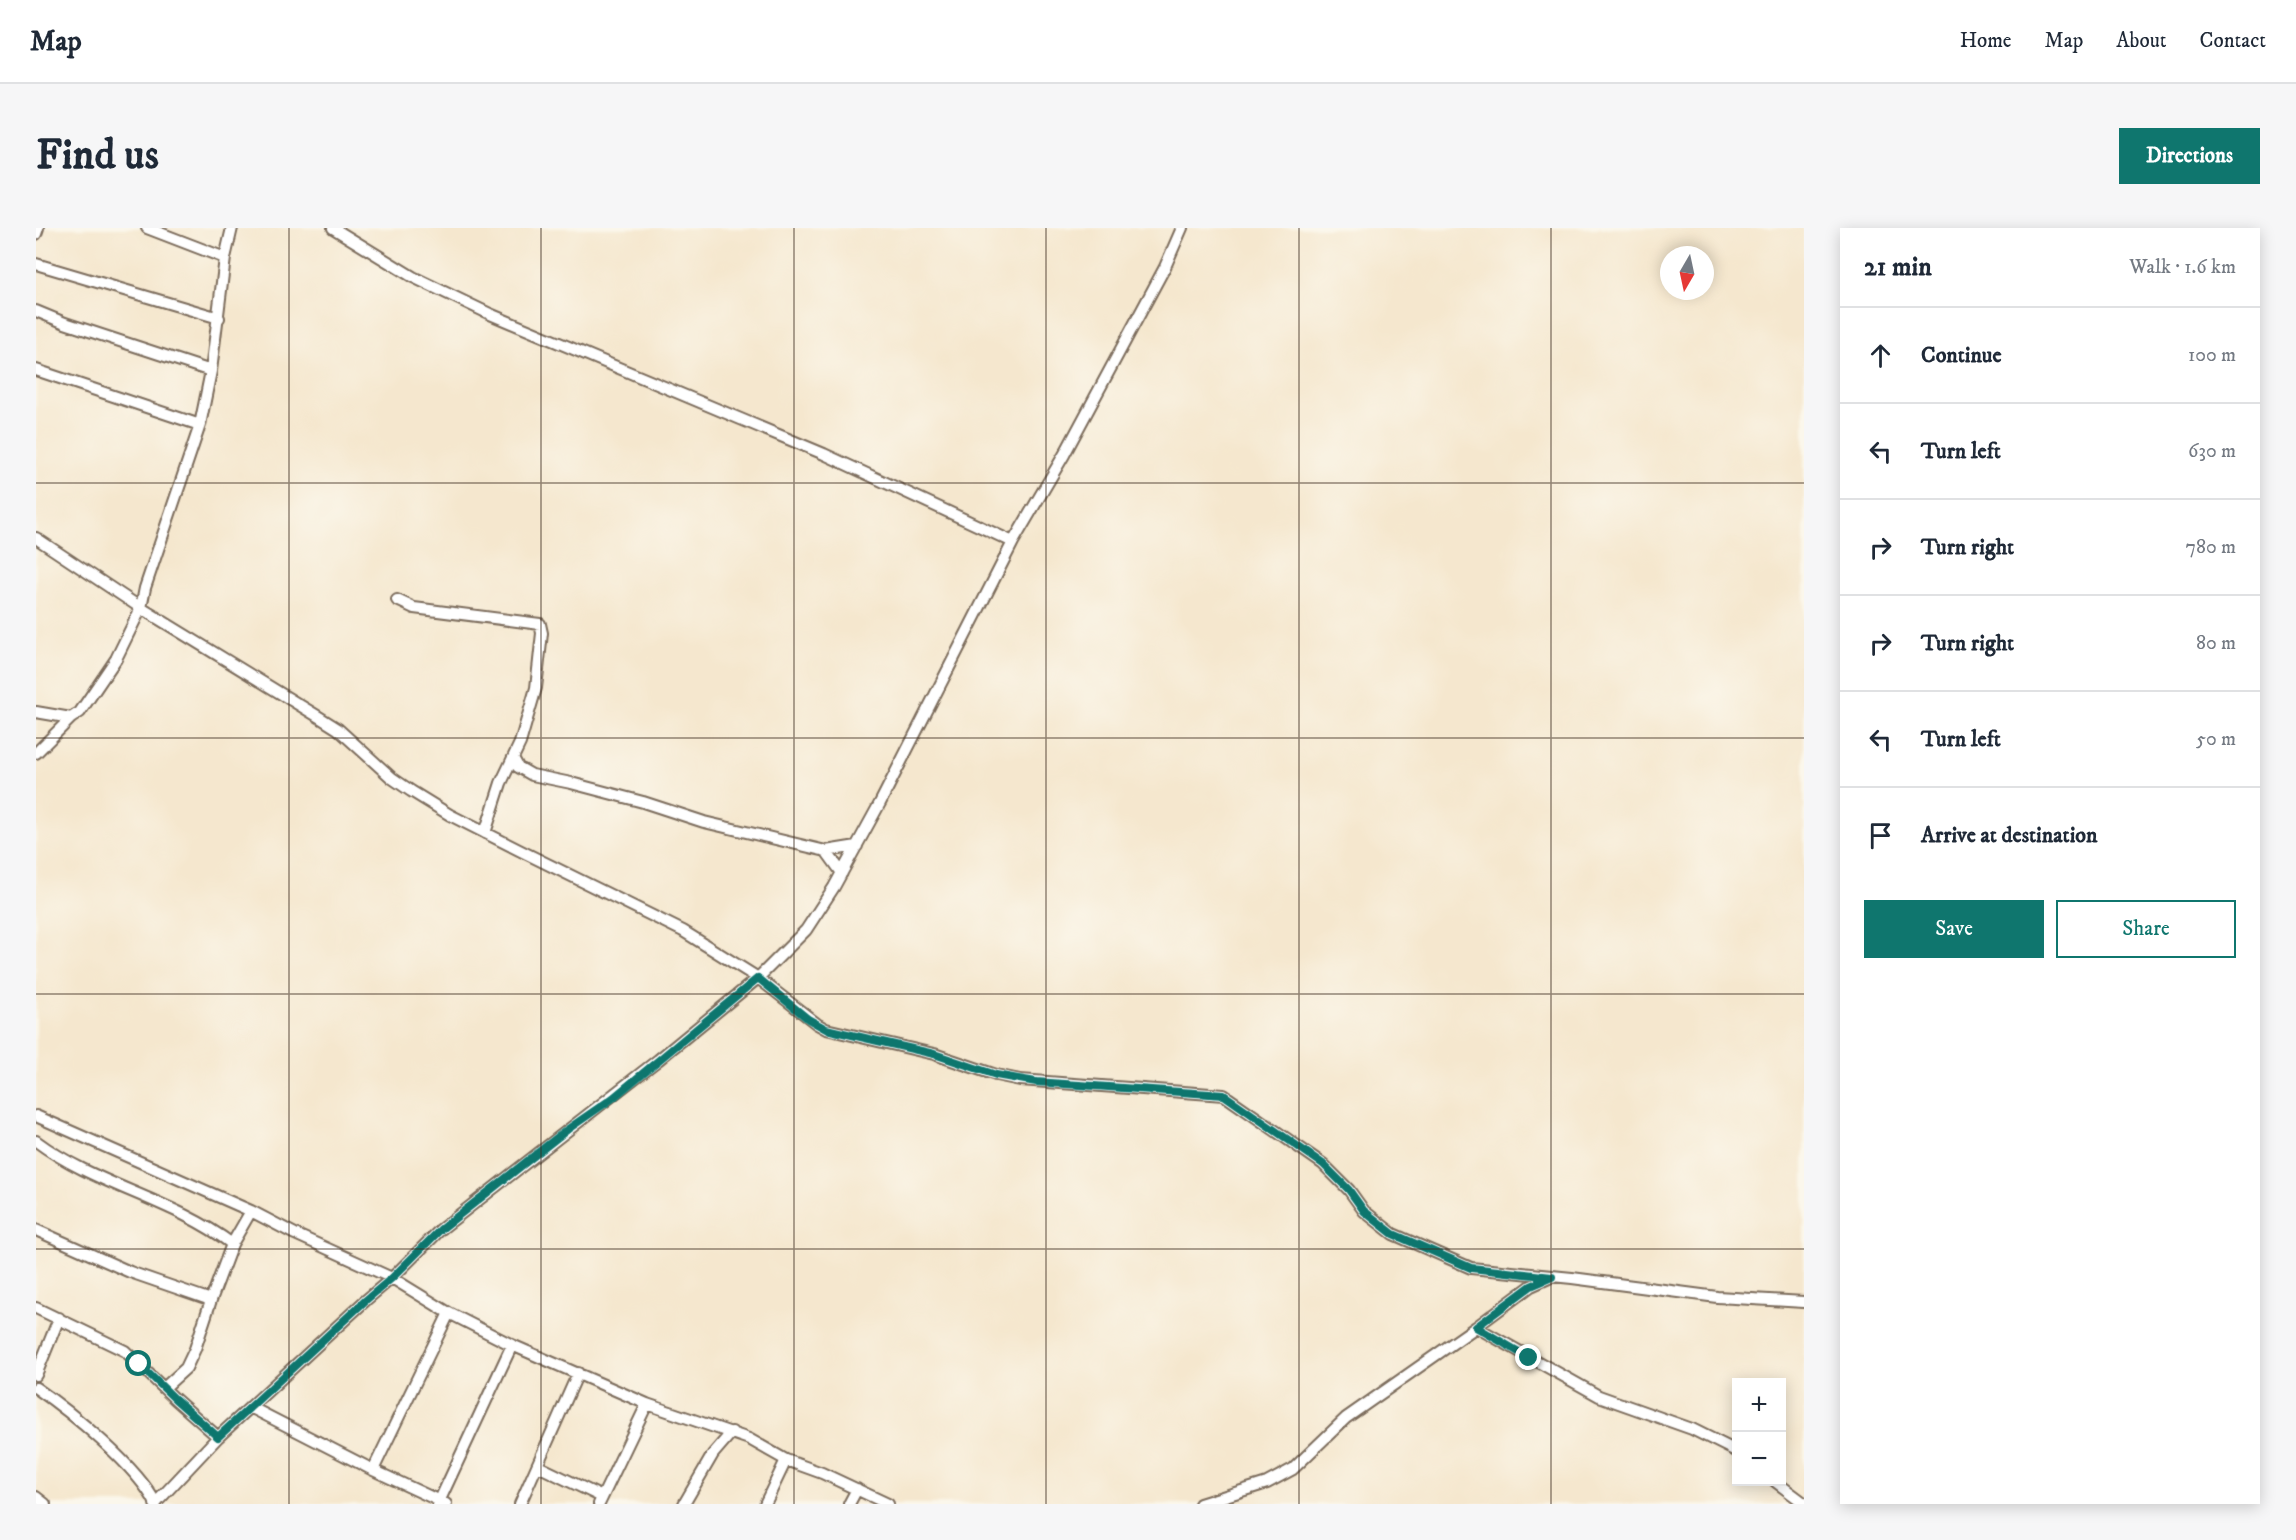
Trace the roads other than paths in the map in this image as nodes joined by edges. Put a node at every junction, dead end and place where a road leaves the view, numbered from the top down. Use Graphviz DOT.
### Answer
graph roads {
  1 [pos="38,228"];
  2 [pos="147,228"];
  3 [pos="232,228"];
  4 [pos="333,228"];
  5 [pos="1182,228"];
  6 [pos="36,234"];
  7 [pos="225,258"];
  8 [pos="36,264"];
  9 [pos="36,310"];
  10 [pos="219,318"];
  11 [pos="36,370"];
  12 [pos="212,371"];
  13 [pos="200,425"];
  14 [pos="36,538"];
  15 [pos="1013,542"];
  16 [pos="397,600"];
  17 [pos="141,608"];
  18 [pos="36,712"];
  19 [pos="71,718"];
  20 [pos="36,753"];
  21 [pos="513,758"];
  22 [pos="486,833"];
  23 [pos="857,846"];
  24 [pos="826,851"];
  25 [pos="842,873"];
  26 [pos="758,978"];
  27 [pos="36,1116"];
  28 [pos="36,1141"];
  29 [pos="251,1211"];
  30 [pos="36,1230"];
  31 [pos="232,1244"];
  32 [pos="1552,1277"];
  33 [pos="392,1278"];
  34 [pos="211,1300"];
  35 [pos="1804,1302"];
  36 [pos="36,1308"];
  37 [pos="449,1313"];
  38 [pos="59,1318"];
  39 [pos="1476,1327"];
  40 [pos="512,1345"];
  41 [pos="578,1372"];
  42 [pos="36,1375"];
  43 [pos="36,1388"];
  44 [pos="164,1388"];
  45 [pos="647,1404"];
  46 [pos="250,1407"];
  47 [pos="732,1432"];
  48 [pos="218,1437"];
  49 [pos="1732,1449"];
  50 [pos="786,1461"];
  51 [pos="538,1466"];
  52 [pos="373,1470"];
  53 [pos="1781,1486"];
  54 [pos="857,1490"];
  55 [pos="36,1497"];
  56 [pos="601,1500"];
  57 [pos="441,1503"];
  58 [pos="1804,1503"];
  59 [pos="45,1504"];
  60 [pos="156,1504"];
  61 [pos="519,1504"];
  62 [pos="684,1504"];
  63 [pos="765,1504"];
  64 [pos="849,1504"];
  65 [pos="888,1504"];
  66 [pos="1200,1504"];
  1 -- 6 [label="street"];
  2 -- 7 [label="street"];
  3 -- 7 [label="street"];
  4 -- 15 [label="street"];
  5 -- 15 [label="street"];
  7 -- 10 [label="street"];
  8 -- 10 [label="street"];
  9 -- 12 [label="street"];
  10 -- 12 [label="street"];
  11 -- 13 [label="street"];
  12 -- 13 [label="street"];
  13 -- 17 [label="street"];
  14 -- 17 [label="street"];
  15 -- 23 [label="street"];
  16 -- 21 [label="street"];
  17 -- 19 [label="street"];
  17 -- 22 [label="street"];
  18 -- 19 [label="street"];
  19 -- 20 [label="street"];
  21 -- 22 [label="street"];
  21 -- 24 [label="street"];
  22 -- 26 [label="street"];
  23 -- 24 [label="street"];
  23 -- 25 [label="street"];
  24 -- 25 [label="street"];
  25 -- 26 [label="street"];
  26 -- 32 [label="street"];
  26 -- 33 [label="street"];
  27 -- 29 [label="street"];
  28 -- 31 [label="street"];
  29 -- 31 [label="street"];
  29 -- 33 [label="street"];
  30 -- 34 [label="street"];
  31 -- 34 [label="street"];
  32 -- 35 [label="street"];
  32 -- 39 [label="street"];
  33 -- 37 [label="street"];
  33 -- 46 [label="street"];
  34 -- 44 [label="street"];
  36 -- 38 [label="street"];
  37 -- 40 [label="street"];
  37 -- 52 [label="street"];
  38 -- 42 [label="street"];
  38 -- 44 [label="street"];
  39 -- 49 [label="street"];
  39 -- 66 [label="street"];
  40 -- 41 [label="street"];
  40 -- 57 [label="street"];
  41 -- 45 [label="street"];
  41 -- 51 [label="street"];
  43 -- 60 [label="street"];
  44 -- 48 [label="street"];
  45 -- 47 [label="street"];
  45 -- 56 [label="street"];
  46 -- 48 [label="street"];
  46 -- 52 [label="street"];
  47 -- 50 [label="street"];
  47 -- 62 [label="street"];
  48 -- 60 [label="street"];
  50 -- 54 [label="street"];
  50 -- 63 [label="street"];
  51 -- 56 [label="street"];
  51 -- 61 [label="street"];
  52 -- 57 [label="street"];
  53 -- 58 [label="street"];
  54 -- 64 [label="street"];
  54 -- 65 [label="street"];
  55 -- 59 [label="street"];
}
